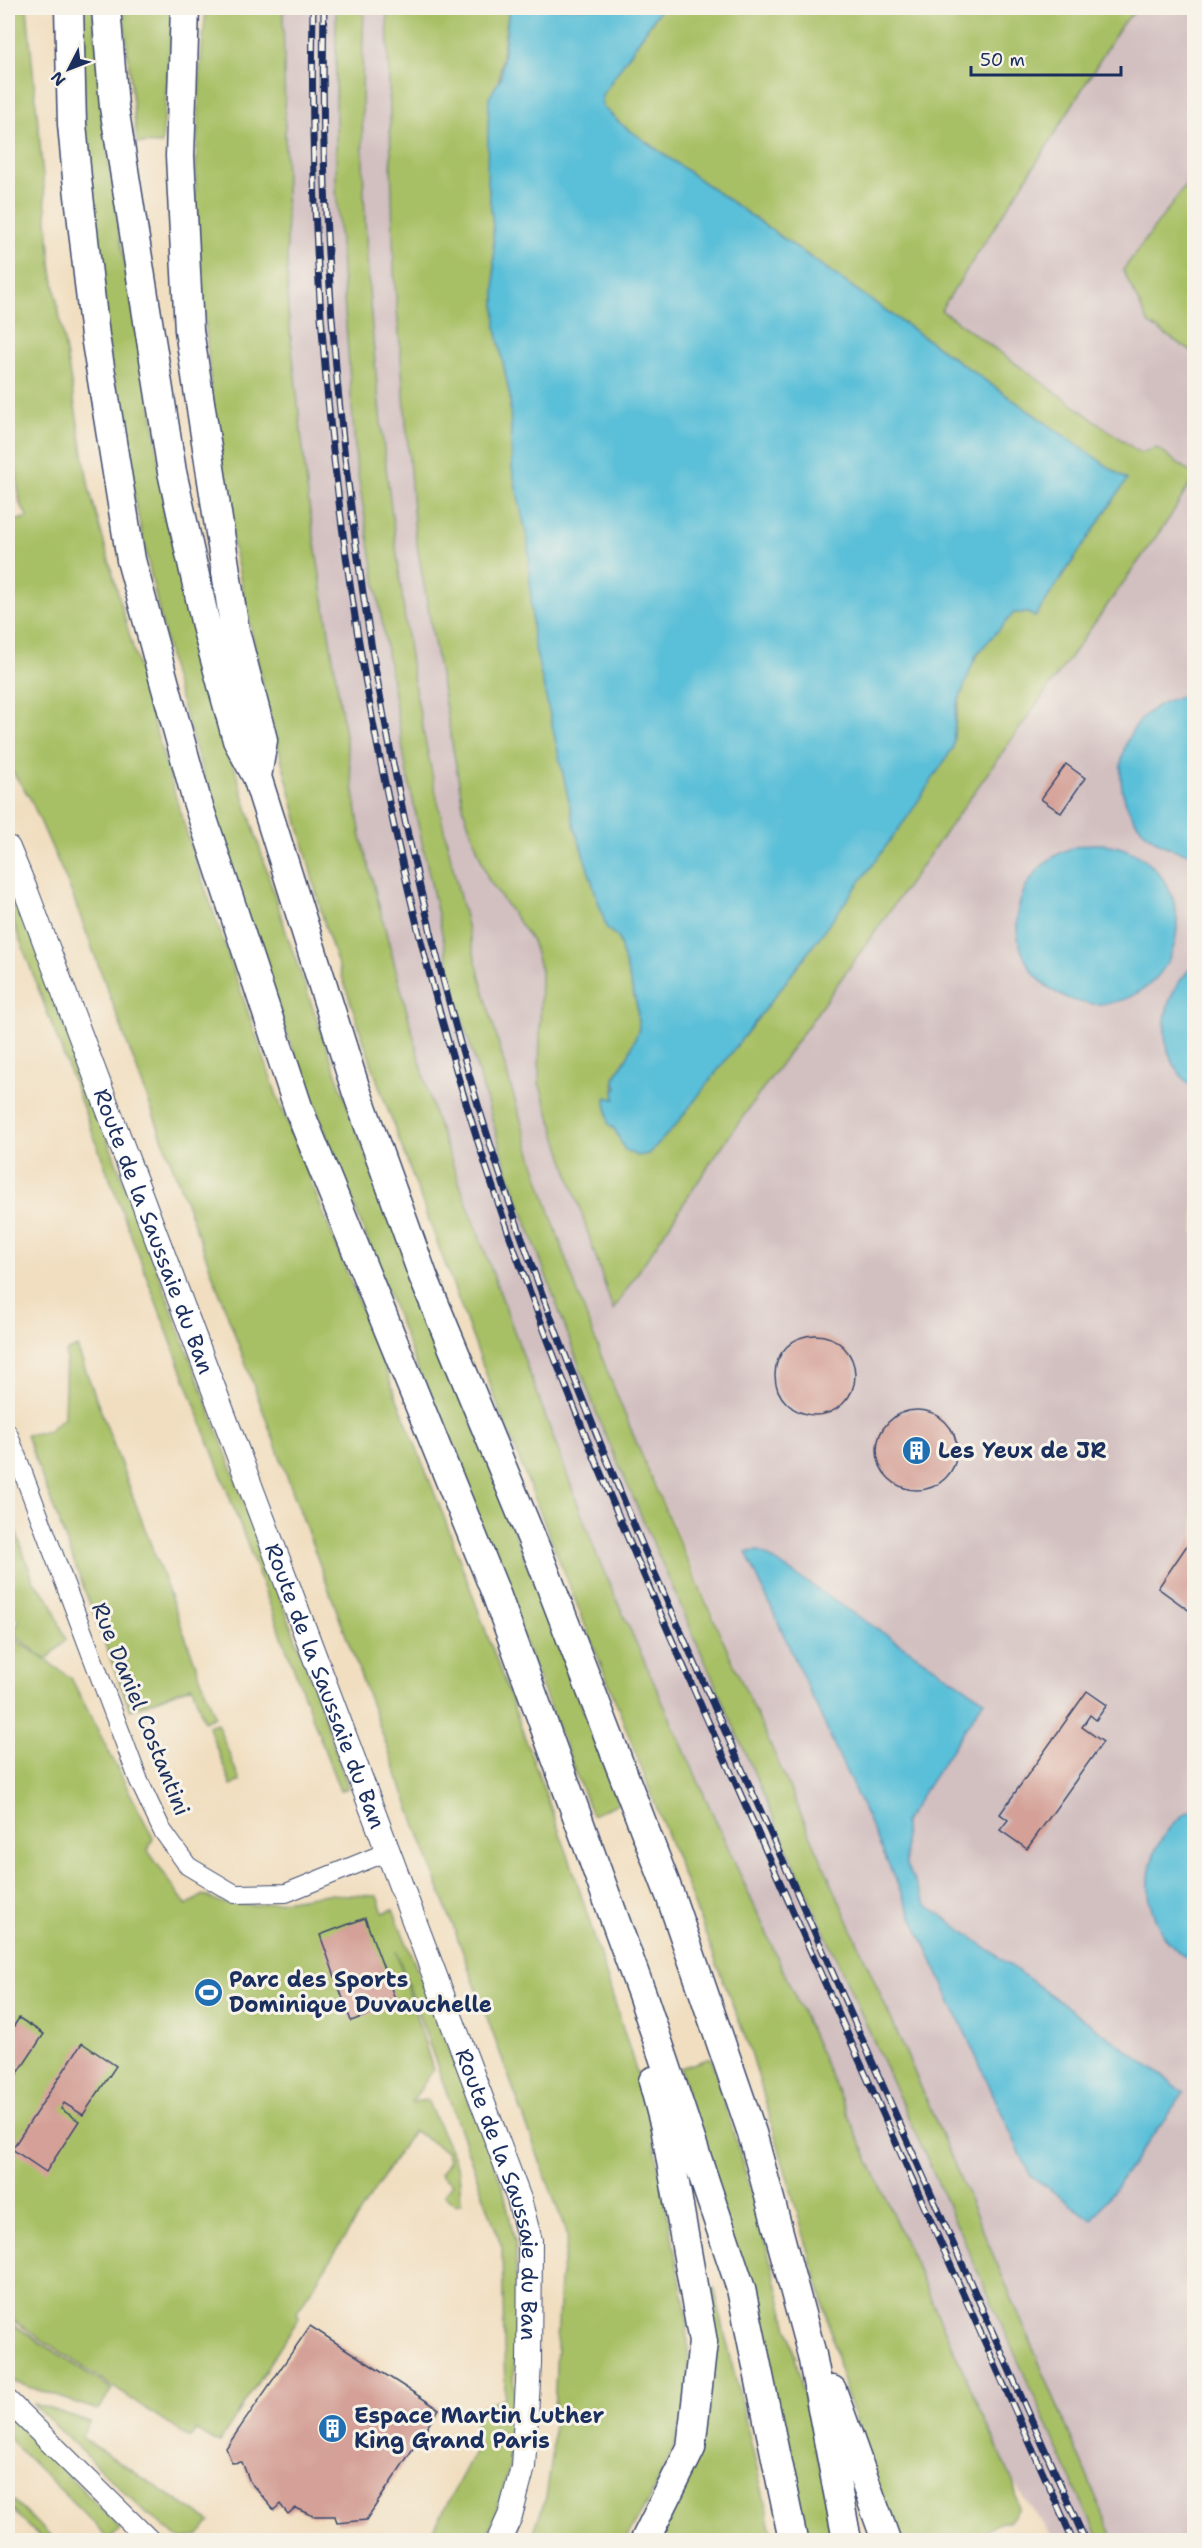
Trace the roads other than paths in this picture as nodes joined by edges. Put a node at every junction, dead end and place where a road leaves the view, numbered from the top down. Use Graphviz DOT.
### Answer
graph roads {
  1 [pos="52,8"];
  2 [pos="69,8"];
  3 [pos="106,8"];
  4 [pos="185,8"];
  5 [pos="72,124"];
  6 [pos="257,777"];
  7 [pos="8,848"];
  8 [pos="8,1432"];
  9 [pos="387,1852"];
  10 [pos="642,1994"];
  11 [pos="812,2355"];
  12 [pos="8,2401"];
  13 [pos="149,2541"];
  14 [pos="499,2541"];
  15 [pos="645,2541"];
  16 [pos="793,2541"];
  17 [pos="847,2541"];
  18 [pos="886,2541"];
  1 -- 5 [label="highway"];
  2 -- 5 [label="highway"];
  3 -- 6 [label="highway"];
  4 -- 6 [label="highway"];
  5 -- 10 [label="highway"];
  6 -- 11 [label="highway"];
  7 -- 9 [label="main road, Route de la Saussaie du Ban"];
  8 -- 9 [label="street, Rue Daniel Costantini"];
  9 -- 14 [label="main road, Route de la Saussaie du Ban"];
  10 -- 15 [label="highway"];
  10 -- 16 [label="highway"];
  11 -- 17 [label="highway"];
  11 -- 18 [label="highway"];
  12 -- 13 [label="street"];
}
